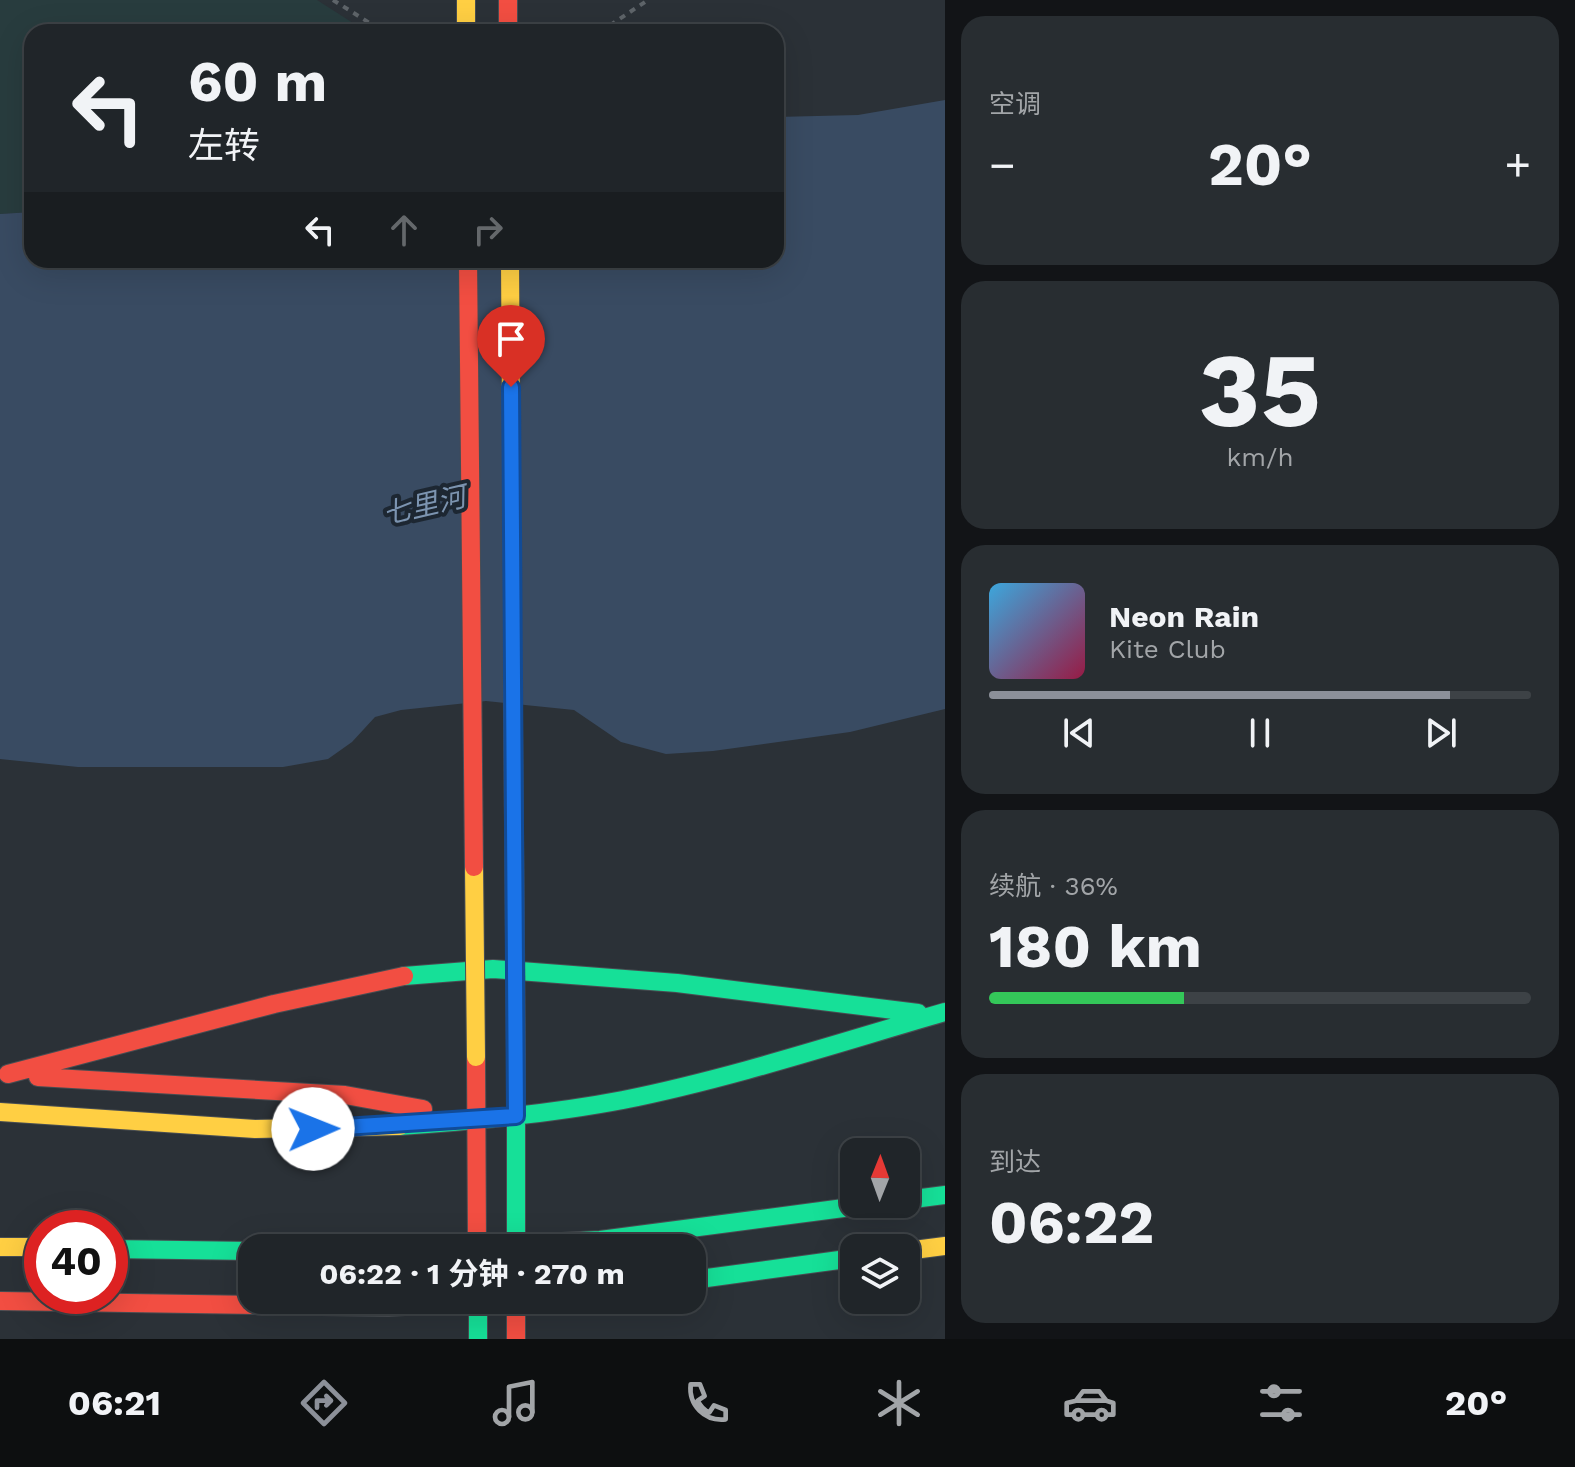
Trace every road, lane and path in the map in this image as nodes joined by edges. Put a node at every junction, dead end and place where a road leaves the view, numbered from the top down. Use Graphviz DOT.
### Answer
graph roads {
  1 [pos="333,0"];
  2 [pos="466,0"];
  3 [pos="508,0"];
  4 [pos="648,0"];
  5 [pos="371,24"];
  6 [pos="466,24"];
  7 [pos="508,24"];
  8 [pos="612,24"];
  9 [pos="468,268"];
  10 [pos="510,268"];
  11 [pos="940,1014"];
  12 [pos="4,1074"];
  13 [pos="0,1112"];
  14 [pos="516,1116"];
  15 [pos="477,1119"];
  16 [pos="945,1195"];
  17 [pos="920,1198"];
  18 [pos="840,1208"];
  19 [pos="477,1234"];
  20 [pos="516,1234"];
  21 [pos="646,1234"];
  22 [pos="945,1246"];
  23 [pos="0,1247"];
  24 [pos="24,1247"];
  25 [pos="128,1249"];
  26 [pos="920,1249"];
  27 [pos="238,1251"];
  28 [pos="840,1260"];
  29 [pos="706,1278"];
  30 [pos="0,1301"];
  31 [pos="238,1305"];
  32 [pos="478,1314"];
  33 [pos="516,1314"];
  34 [pos="478,1339"];
  35 [pos="516,1339"];
  1 -- 5 [label="path"];
  2 -- 6 [label="street"];
  3 -- 7 [label="street"];
  4 -- 8 [label="path"];
  9 -- 15 [label="street, bridge"];
  10 -- 14 [label="street, bridge"];
  11 -- 12 [label="street"];
  11 -- 14 [label="street"];
  12 -- 15 [label="street"];
  13 -- 15 [label="street"];
  14 -- 15 [label="street"];
  14 -- 20 [label="street"];
  15 -- 19 [label="street"];
  16 -- 17 [label="street"];
  18 -- 21 [label="street"];
  22 -- 26 [label="street"];
  23 -- 24 [label="street"];
  25 -- 27 [label="street"];
  28 -- 29 [label="street"];
  30 -- 31 [label="street"];
  32 -- 34 [label="street"];
  33 -- 35 [label="street"];
}
